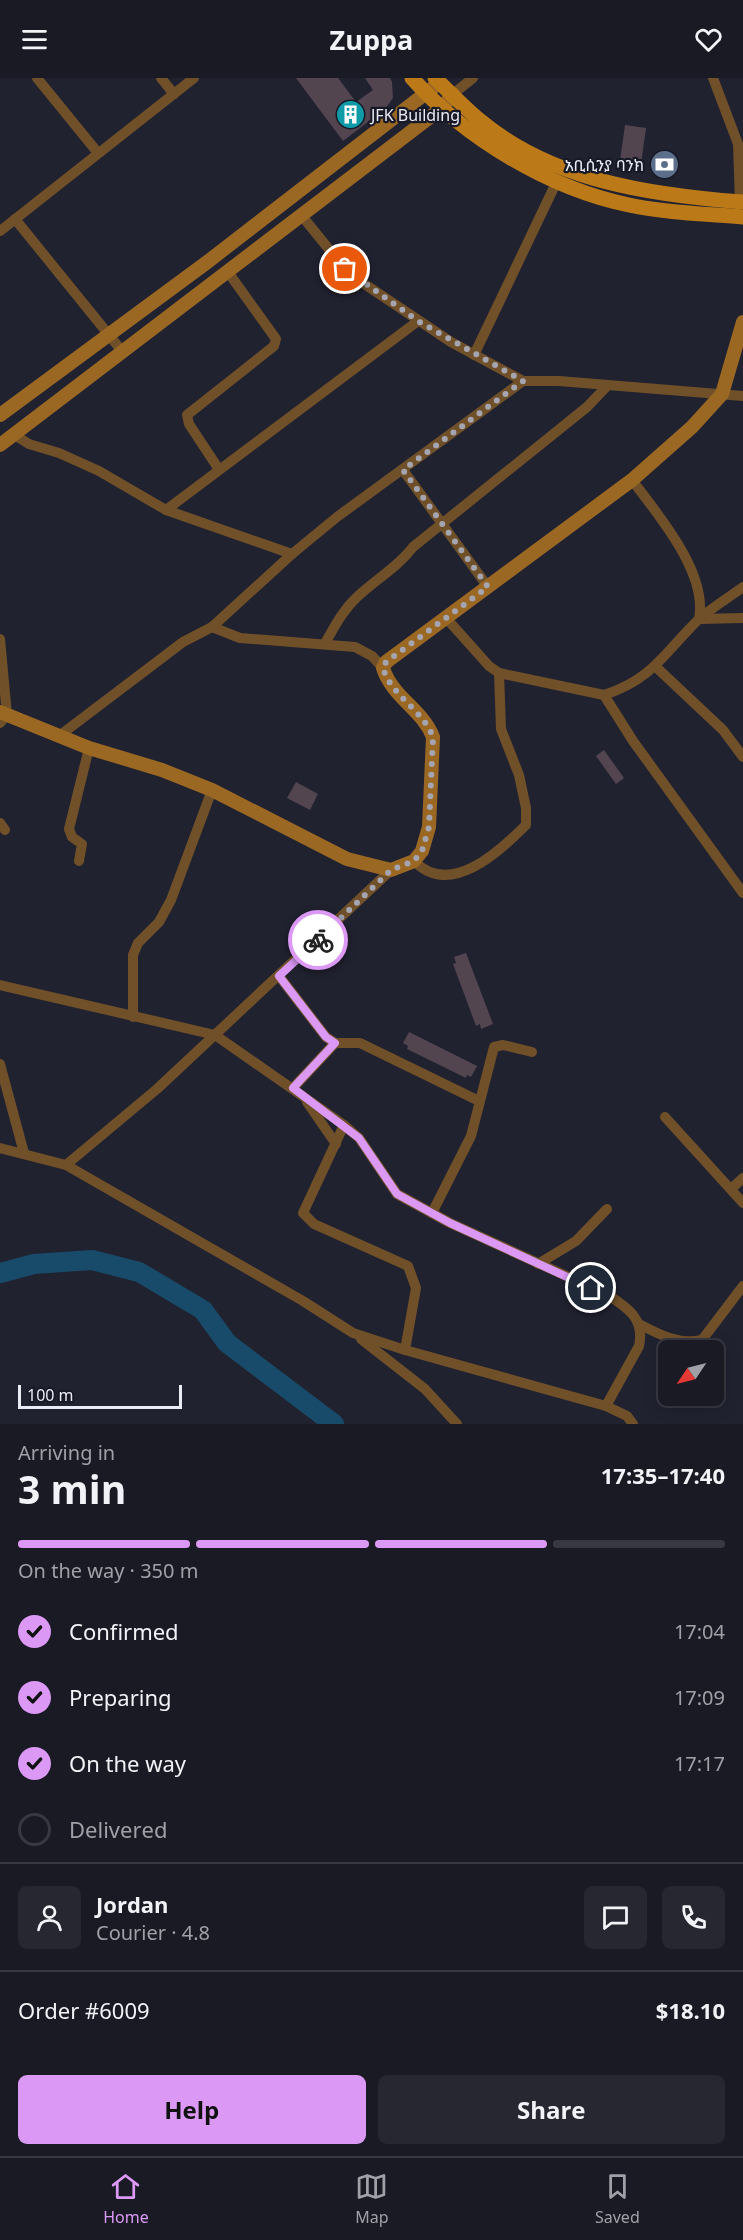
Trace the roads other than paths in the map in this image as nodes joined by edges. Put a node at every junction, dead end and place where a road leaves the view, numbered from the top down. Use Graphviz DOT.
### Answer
graph roads {
  1 [pos="37,78"];
  2 [pos="161,78"];
  3 [pos="194,78"];
  4 [pos="412,78"];
  5 [pos="473,78"];
  6 [pos="713,78"];
  7 [pos="440,80"];
  8 [pos="426,93"];
  9 [pos="174,94"];
  10 [pos="453,94"];
  11 [pos="442,108"];
  12 [pos="741,143"];
  13 [pos="98,153"];
  14 [pos="557,181"];
  15 [pos="741,202"];
  16 [pos="302,216"];
  17 [pos="743,217"];
  18 [pos="15,219"];
  19 [pos="0,231"];
  20 [pos="228,272"];
  21 [pos="418,321"];
  22 [pos="743,322"];
  23 [pos="110,335"];
  24 [pos="122,351"];
  25 [pos="474,355"];
  26 [pos="523,381"];
  27 [pos="607,386"];
  28 [pos="722,394"];
  29 [pos="743,396"];
  30 [pos="0,414"];
  31 [pos="13,434"];
  32 [pos="0,445"];
  33 [pos="218,468"];
  34 [pos="403,470"];
  35 [pos="632,480"];
  36 [pos="165,510"];
  37 [pos="442,522"];
  38 [pos="292,554"];
  39 [pos="488,587"];
  40 [pos="743,587"];
  41 [pos="743,618"];
  42 [pos="447,619"];
  43 [pos="699,620"];
  44 [pos="212,627"];
  45 [pos="0,639"];
  46 [pos="325,643"];
  47 [pos="656,667"];
  48 [pos="383,668"];
  49 [pos="499,673"];
  50 [pos="604,695"];
  51 [pos="2,717"];
  52 [pos="59,736"];
  53 [pos="89,748"];
  54 [pos="743,757"];
  55 [pos="212,790"];
  56 [pos="79,861"];
  57 [pos="414,861"];
  58 [pos="391,870"];
  59 [pos="743,893"];
  60 [pos="279,976"];
  61 [pos="0,985"];
  62 [pos="133,1017"];
  63 [pos="215,1035"];
  64 [pos="335,1043"];
  65 [pos="532,1052"];
  66 [pos="0,1064"];
  67 [pos="293,1088"];
  68 [pos="306,1098"];
  69 [pos="479,1101"];
  70 [pos="665,1117"];
  71 [pos="344,1125"];
  72 [pos="336,1144"];
  73 [pos="0,1148"];
  74 [pos="24,1153"];
  75 [pos="66,1165"];
  76 [pos="743,1178"];
  77 [pos="731,1190"];
  78 [pos="743,1203"];
  79 [pos="607,1209"];
  80 [pos="432,1213"];
  81 [pos="538,1264"];
  82 [pos="743,1286"];
  83 [pos="639,1324"];
  84 [pos="353,1333"];
  85 [pos="405,1350"];
  86 [pos="606,1406"];
  87 [pos="457,1424"];
  88 [pos="633,1424"];
  1 -- 13 [label="street"];
  2 -- 9 [label="street"];
  3 -- 9 [label="street"];
  4 -- 8 [label="main road"];
  5 -- 10 [label="street"];
  6 -- 12 [label="street"];
  7 -- 8 [label="street"];
  7 -- 10 [label="main road"];
  8 -- 11 [label="main road"];
  8 -- 23 [label="street"];
  9 -- 13 [label="street"];
  10 -- 11 [label="street"];
  10 -- 15 [label="main road"];
  11 -- 14 [label="main road"];
  11 -- 16 [label="street"];
  12 -- 15 [label="street"];
  13 -- 18 [label="street"];
  14 -- 17 [label="main road"];
  14 -- 25 [label="street"];
  16 -- 20 [label="street"];
  16 -- 21 [label="street"];
  18 -- 19 [label="street"];
  18 -- 23 [label="street"];
  20 -- 24 [label="street"];
  20 -- 33 [label="street"];
  21 -- 25 [label="street"];
  21 -- 33 [label="street"];
  22 -- 28 [label="street"];
  23 -- 24 [label="street"];
  23 -- 30 [label="street"];
  24 -- 31 [label="street"];
  25 -- 26 [label="street"];
  26 -- 27 [label="street"];
  26 -- 34 [label="street"];
  27 -- 28 [label="street"];
  27 -- 37 [label="street"];
  28 -- 29 [label="street"];
  28 -- 35 [label="street"];
  31 -- 32 [label="street"];
  31 -- 36 [label="street"];
  33 -- 36 [label="street"];
  34 -- 37 [label="street"];
  34 -- 38 [label="street"];
  35 -- 39 [label="street"];
  35 -- 43 [label="street"];
  36 -- 38 [label="street"];
  37 -- 39 [label="street"];
  37 -- 46 [label="street"];
  38 -- 44 [label="street"];
  39 -- 42 [label="street"];
  40 -- 43 [label="street"];
  41 -- 43 [label="street"];
  42 -- 48 [label="street"];
  42 -- 49 [label="street"];
  43 -- 47 [label="street"];
  44 -- 46 [label="street"];
  44 -- 52 [label="street"];
  45 -- 51 [label="street"];
  46 -- 48 [label="street"];
  47 -- 50 [label="street"];
  47 -- 54 [label="street"];
  48 -- 57 [label="street"];
  49 -- 50 [label="street"];
  49 -- 57 [label="street"];
  50 -- 59 [label="street"];
  51 -- 52 [label="street"];
  52 -- 53 [label="street"];
  53 -- 55 [label="street"];
  53 -- 56 [label="street"];
  55 -- 58 [label="street"];
  55 -- 62 [label="street"];
  57 -- 58 [label="street"];
  58 -- 60 [label="street"];
  60 -- 63 [label="street"];
  60 -- 64 [label="street"];
  61 -- 62 [label="street"];
  62 -- 63 [label="street"];
  63 -- 67 [label="street"];
  63 -- 75 [label="street"];
  64 -- 67 [label="street"];
  64 -- 69 [label="street"];
  65 -- 69 [label="street"];
  66 -- 74 [label="street"];
  67 -- 68 [label="street"];
  68 -- 71 [label="street"];
  68 -- 72 [label="street"];
  69 -- 80 [label="street"];
  70 -- 77 [label="street"];
  71 -- 72 [label="street"];
  71 -- 80 [label="street"];
  72 -- 85 [label="street"];
  73 -- 74 [label="street"];
  74 -- 75 [label="street"];
  75 -- 84 [label="street"];
  76 -- 77 [label="street"];
  77 -- 78 [label="street"];
  79 -- 81 [label="street"];
  80 -- 81 [label="street"];
  81 -- 83 [label="street"];
  82 -- 83 [label="street"];
  83 -- 86 [label="street"];
  84 -- 85 [label="street"];
  84 -- 87 [label="street"];
  85 -- 86 [label="street"];
  86 -- 88 [label="street"];
}
